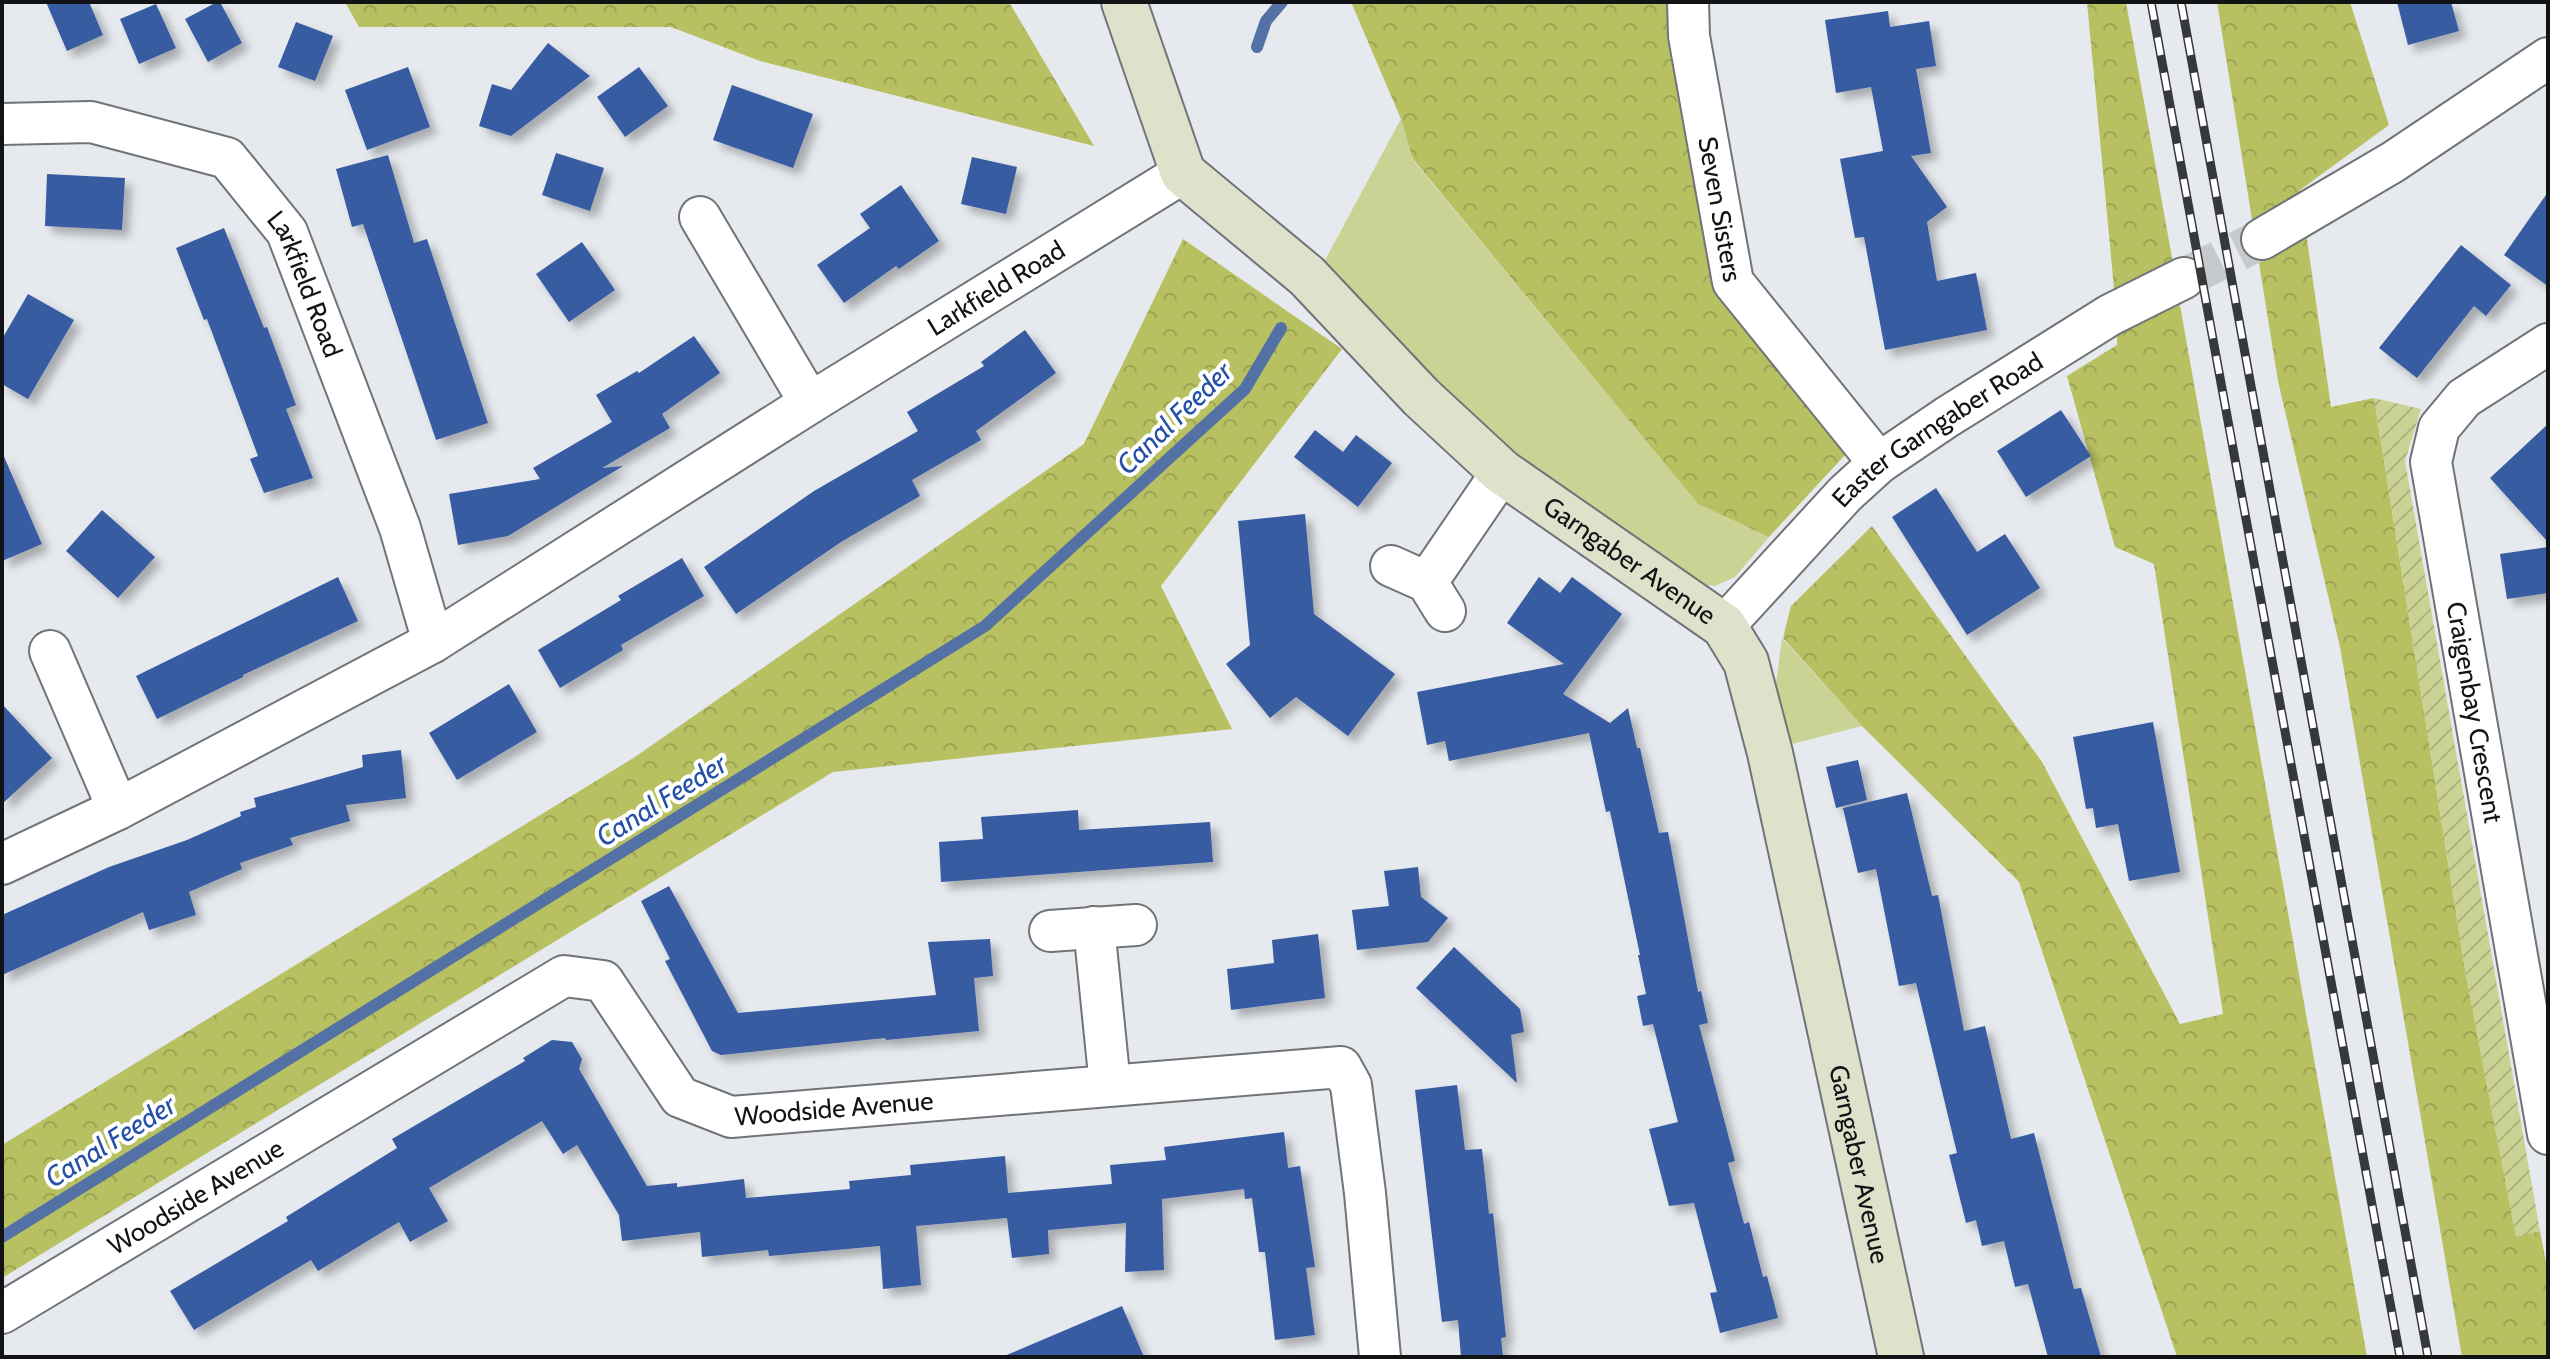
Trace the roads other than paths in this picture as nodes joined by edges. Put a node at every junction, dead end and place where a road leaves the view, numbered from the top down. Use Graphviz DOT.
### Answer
graph roads {
  1 [pos="1124,2"];
  2 [pos="1688,2"];
  3 [pos="2548,58"];
  4 [pos="2,124"];
  5 [pos="1183,173"];
  6 [pos="700,217"];
  7 [pos="2262,239"];
  8 [pos="2184,278"];
  9 [pos="2548,344"];
  10 [pos="810,403"];
  11 [pos="1879,463"];
  12 [pos="1502,472"];
  13 [pos="1391,566"];
  14 [pos="1724,626"];
  15 [pos="433,642"];
  16 [pos="50,651"];
  17 [pos="118,809"];
  18 [pos="2,864"];
  19 [pos="1136,925"];
  20 [pos="1094,927"];
  21 [pos="1050,931"];
  22 [pos="1110,1085"];
  23 [pos="2548,1134"];
  24 [pos="2,1313"];
  25 [pos="1380,1357"];
  26 [pos="1901,1357"];
  1 -- 5 [label="street"];
  2 -- 11 [label="street, Seven Sisters"];
  3 -- 7 [label="street"];
  4 -- 15 [label="street, Larkfield Road"];
  5 -- 10 [label="street, Larkfield Road"];
  5 -- 12 [label="street, Garngaber Avenue"];
  6 -- 10 [label="street"];
  8 -- 11 [label="street, Easter Garngaber Road"];
  9 -- 23 [label="street, Craigenbay Crescent"];
  10 -- 15 [label="street, Larkfield Road"];
  11 -- 14 [label="street, Easter Garngaber Road"];
  12 -- 13 [label="street"];
  12 -- 14 [label="street, Garngaber Avenue"];
  14 -- 26 [label="street, Garngaber Avenue"];
  15 -- 17 [label="street, Larkfield Road"];
  16 -- 17 [label="street"];
  17 -- 18 [label="street, Larkfield Road"];
  19 -- 20 [label="street"];
  20 -- 21 [label="street"];
  20 -- 22 [label="street"];
  22 -- 24 [label="street, Woodside Avenue"];
  22 -- 25 [label="street, Woodside Avenue"];
}
